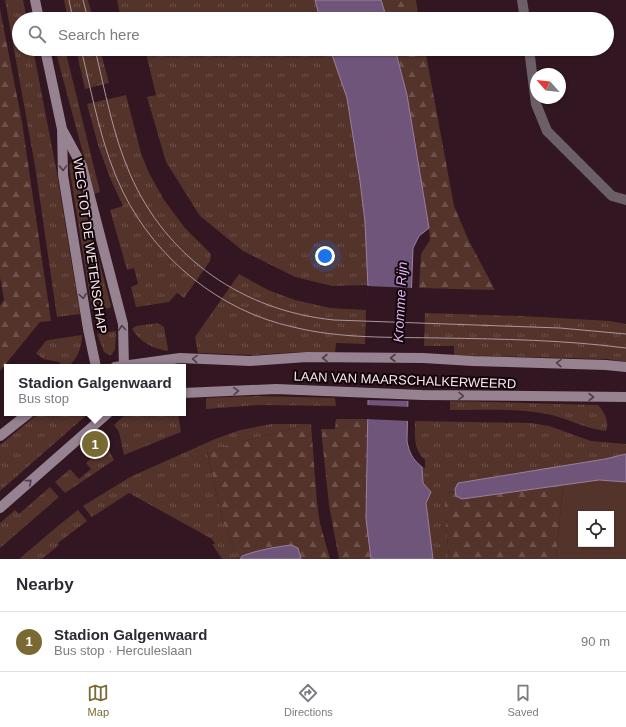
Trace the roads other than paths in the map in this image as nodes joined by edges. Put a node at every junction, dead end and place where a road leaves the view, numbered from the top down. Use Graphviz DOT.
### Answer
graph roads {
  1 [pos="35,0"];
  2 [pos="522,0"];
  3 [pos="38,12"];
  4 [pos="524,12"];
  5 [pos="46,56"];
  6 [pos="530,56"];
  7 [pos="62,129"];
  8 [pos="626,200"];
  9 [pos="95,364"];
  10 [pos="121,364"];
  11 [pos="136,364"];
  12 [pos="626,367"];
  13 [pos="186,393"];
  14 [pos="626,397"];
  15 [pos="25,416"];
  16 [pos="105,416"];
  17 [pos="0,436"];
  18 [pos="0,508"];
  1 -- 3 [label="main road"];
  2 -- 4 [label="lane"];
  5 -- 7 [label="main road, WEG TOT DE WETENSCHAP"];
  6 -- 8 [label="lane"];
  7 -- 9 [label="main road, WEG TOT DE WETENSCHAP, one-way"];
  10 -- 7 [label="main road, WEG TOT DE WETENSCHAP, one-way"];
  12 -- 11 [label="main road, LAAN VAN MAARSCHALKERWEERD, one-way"];
  13 -- 14 [label="main road, LAAN VAN MAARSCHALKERWEERD, one-way"];
  15 -- 17 [label="main road"];
  18 -- 16 [label="main road, one-way"];
}
